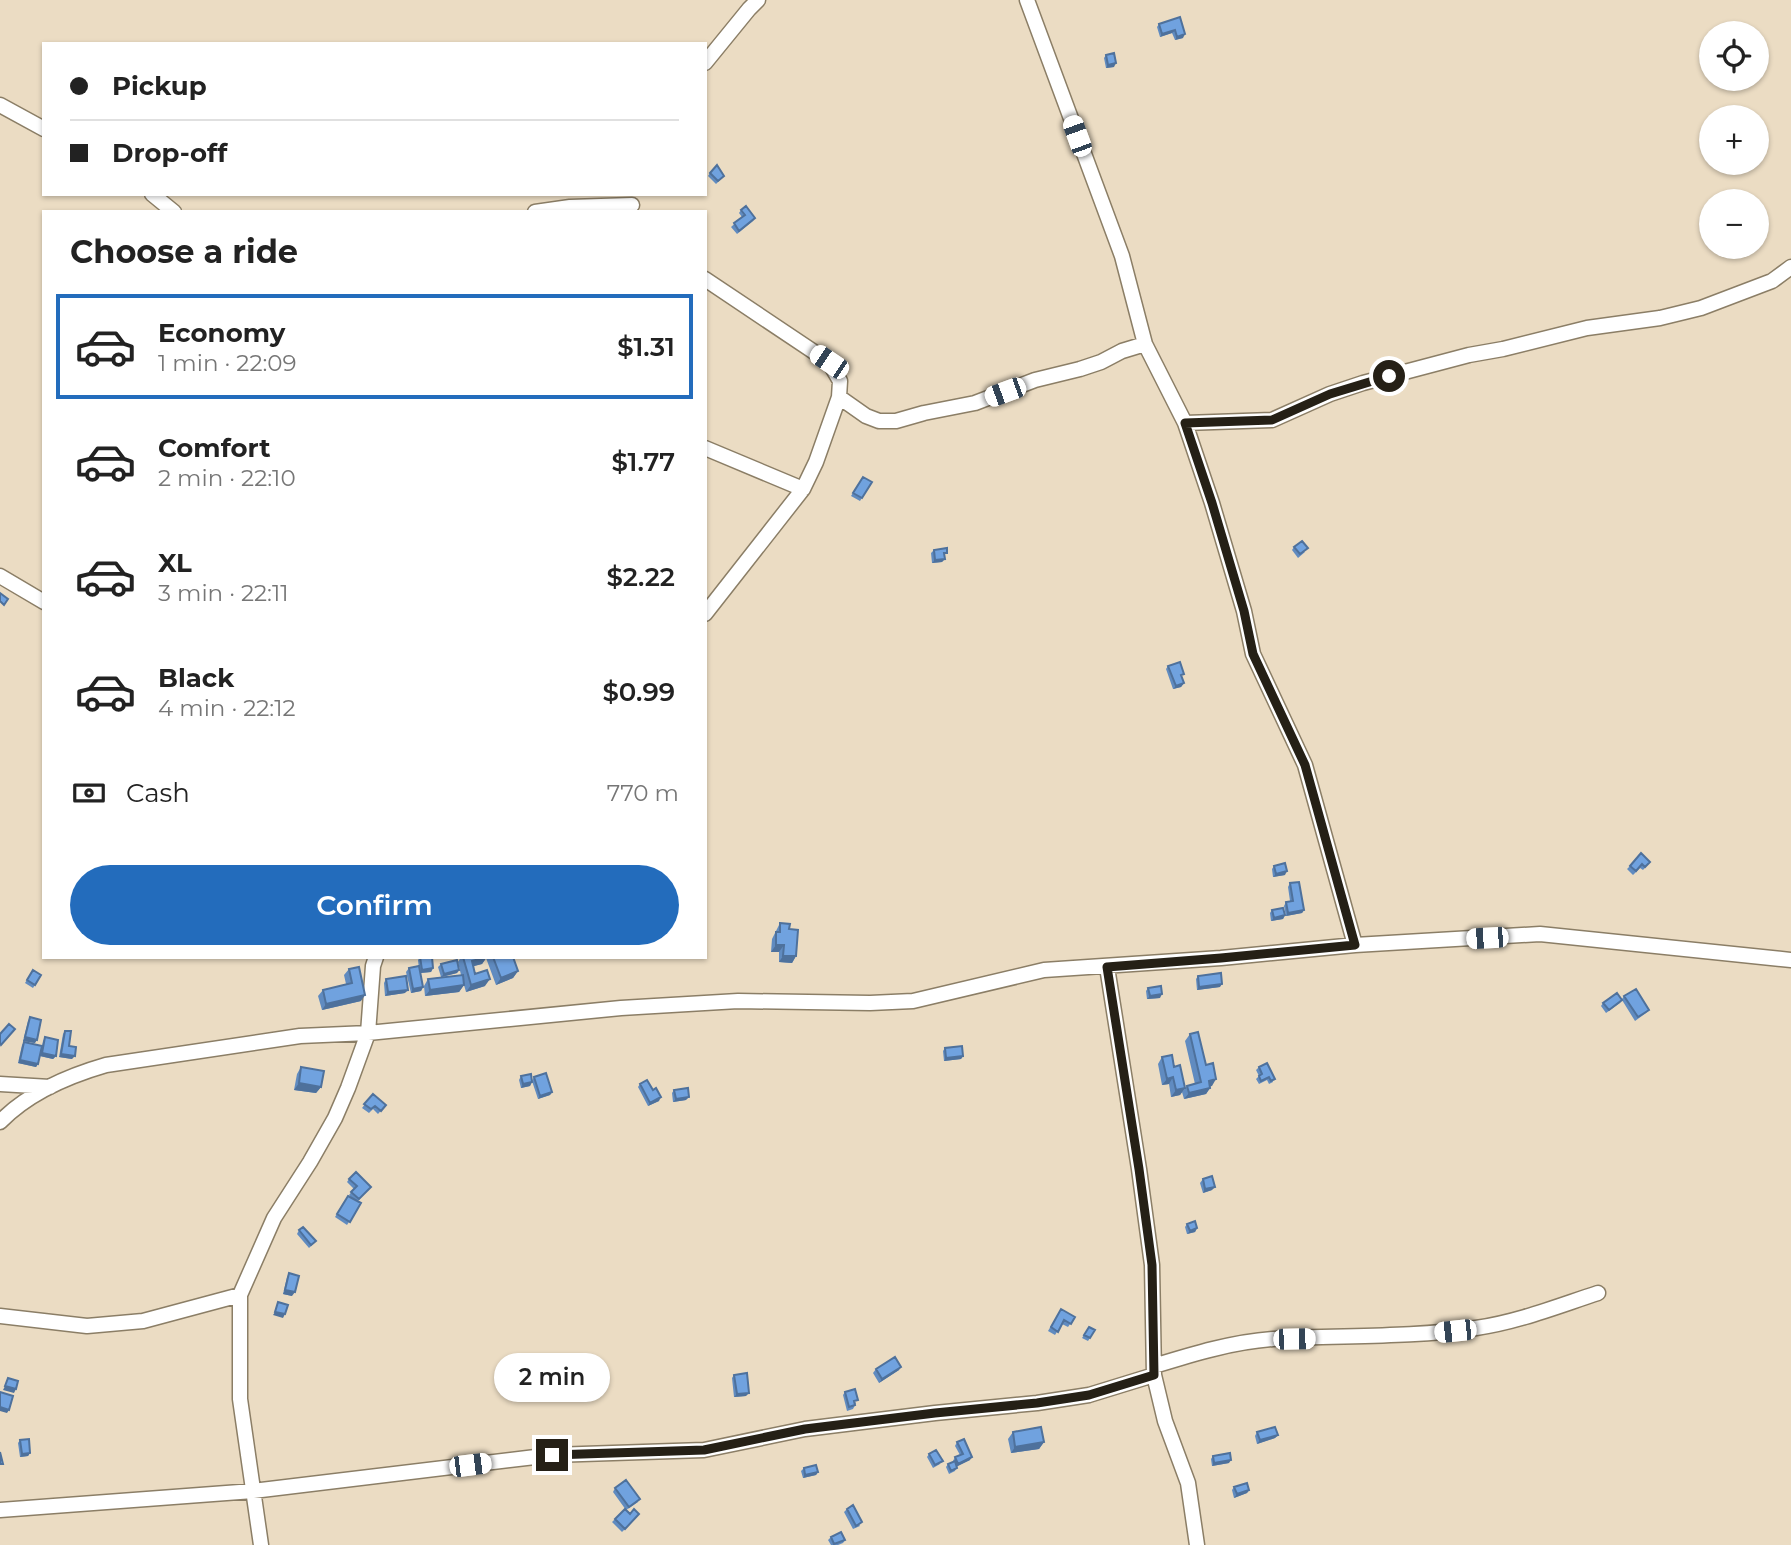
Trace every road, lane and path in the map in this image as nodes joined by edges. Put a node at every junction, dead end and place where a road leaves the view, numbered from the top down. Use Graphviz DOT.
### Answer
graph roads {
  1 [pos="758,0"];
  2 [pos="1027,0"];
  3 [pos="707,60"];
  4 [pos="0,105"];
  5 [pos="42,128"];
  6 [pos="154,196"];
  7 [pos="633,204"];
  8 [pos="172,210"];
  9 [pos="549,210"];
  10 [pos="1791,267"];
  11 [pos="707,280"];
  12 [pos="1145,344"];
  13 [pos="839,397"];
  14 [pos="1185,423"];
  15 [pos="707,450"];
  16 [pos="803,489"];
  17 [pos="0,576"];
  18 [pos="42,601"];
  19 [pos="707,611"];
  20 [pos="1355,945"];
  21 [pos="375,959"];
  22 [pos="1791,960"];
  23 [pos="1107,967"];
  24 [pos="368,1033"];
  25 [pos="0,1084"];
  26 [pos="50,1087"];
  27 [pos="0,1122"];
  28 [pos="1598,1293"];
  29 [pos="240,1295"];
  30 [pos="0,1316"];
  31 [pos="1154,1370"];
  32 [pos="253,1491"];
  33 [pos="0,1510"];
  34 [pos="261,1545"];
  35 [pos="1197,1545"];
  1 -- 3 [label="street"];
  2 -- 12 [label="street"];
  4 -- 5 [label="street"];
  6 -- 8 [label="street"];
  7 -- 9 [label="street"];
  10 -- 14 [label="street"];
  11 -- 13 [label="street"];
  12 -- 13 [label="street"];
  12 -- 14 [label="street"];
  13 -- 16 [label="street"];
  14 -- 20 [label="street"];
  15 -- 16 [label="street"];
  16 -- 19 [label="street"];
  17 -- 18 [label="street"];
  20 -- 22 [label="street"];
  20 -- 23 [label="street"];
  21 -- 24 [label="street"];
  23 -- 24 [label="street"];
  23 -- 31 [label="street"];
  24 -- 26 [label="street"];
  24 -- 29 [label="street"];
  25 -- 26 [label="street"];
  26 -- 27 [label="street"];
  28 -- 31 [label="street"];
  29 -- 30 [label="street"];
  29 -- 32 [label="street"];
  31 -- 32 [label="street"];
  31 -- 35 [label="street"];
  32 -- 33 [label="street"];
  32 -- 34 [label="street"];
}
